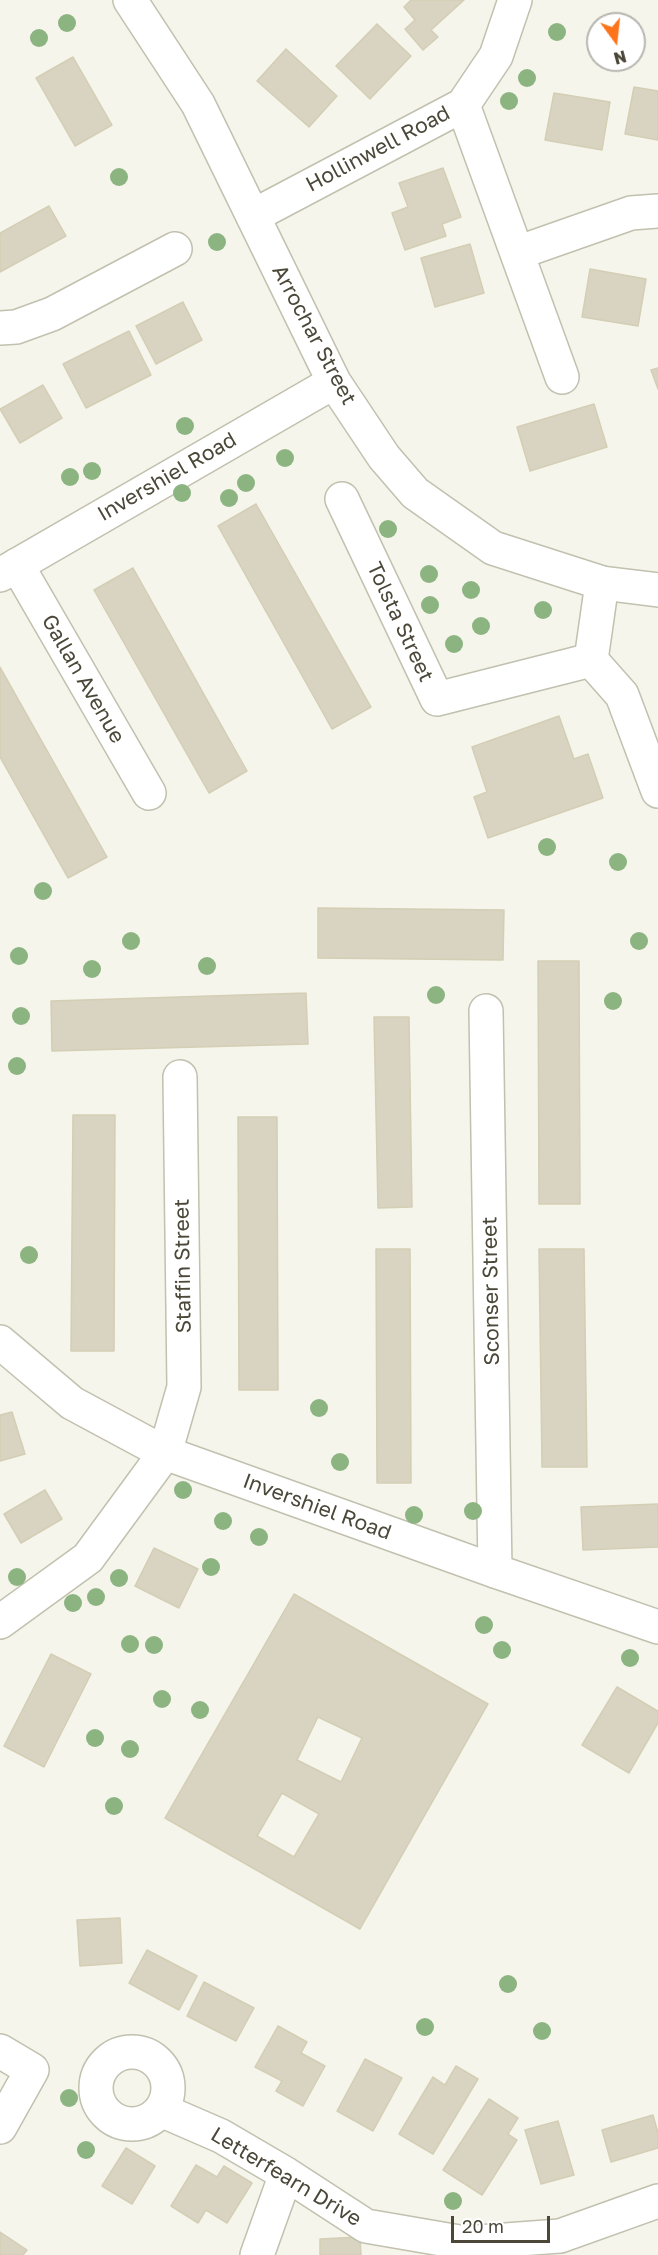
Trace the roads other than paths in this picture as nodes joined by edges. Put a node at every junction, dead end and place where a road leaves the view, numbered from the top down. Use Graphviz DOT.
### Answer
graph roads {
  1 [pos="130,0"];
  2 [pos="515,0"];
  3 [pos="463,105"];
  4 [pos="658,211"];
  5 [pos="253,216"];
  6 [pos="175,249"];
  7 [pos="517,253"];
  8 [pos="0,328"];
  9 [pos="562,377"];
  10 [pos="334,382"];
  11 [pos="342,499"];
  12 [pos="9,570"];
  13 [pos="602,584"];
  14 [pos="658,590"];
  15 [pos="591,660"];
  16 [pos="658,791"];
  17 [pos="149,793"];
  18 [pos="486,1011"];
  19 [pos="180,1077"];
  20 [pos="0,1342"];
  21 [pos="165,1453"];
  22 [pos="495,1571"];
  23 [pos="0,1622"];
  24 [pos="658,1627"];
  25 [pos="0,2051"];
  26 [pos="161,2110"];
  27 [pos="0,2127"];
  28 [pos="286,2174"];
  29 [pos="658,2201"];
  30 [pos="256,2255"];
  1 -- 5 [label="street, Arrochar Street"];
  2 -- 3 [label="street, Hollinwell Road"];
  3 -- 5 [label="street, Hollinwell Road"];
  3 -- 7 [label="street"];
  4 -- 7 [label="street"];
  5 -- 10 [label="street, Arrochar Street"];
  6 -- 8 [label="street"];
  7 -- 9 [label="street"];
  10 -- 12 [label="street, Invershiel Road"];
  10 -- 13 [label="street, Arrochar Street"];
  11 -- 15 [label="street, Tolsta Street"];
  12 -- 17 [label="street, Gallan Avenue"];
  13 -- 14 [label="street, Arrochar Street"];
  13 -- 15 [label="street"];
  15 -- 16 [label="street"];
  18 -- 22 [label="street, Sconser Street"];
  19 -- 21 [label="street, Staffin Street"];
  20 -- 21 [label="street, Invershiel Road"];
  21 -- 22 [label="street, Invershiel Road"];
  21 -- 23 [label="street"];
  22 -- 24 [label="street, Invershiel Road"];
  25 -- 27 [label="street"];
  26 -- 28 [label="street, Letterfearn Drive"];
  28 -- 29 [label="street, Letterfearn Drive"];
  28 -- 30 [label="street"];
}
